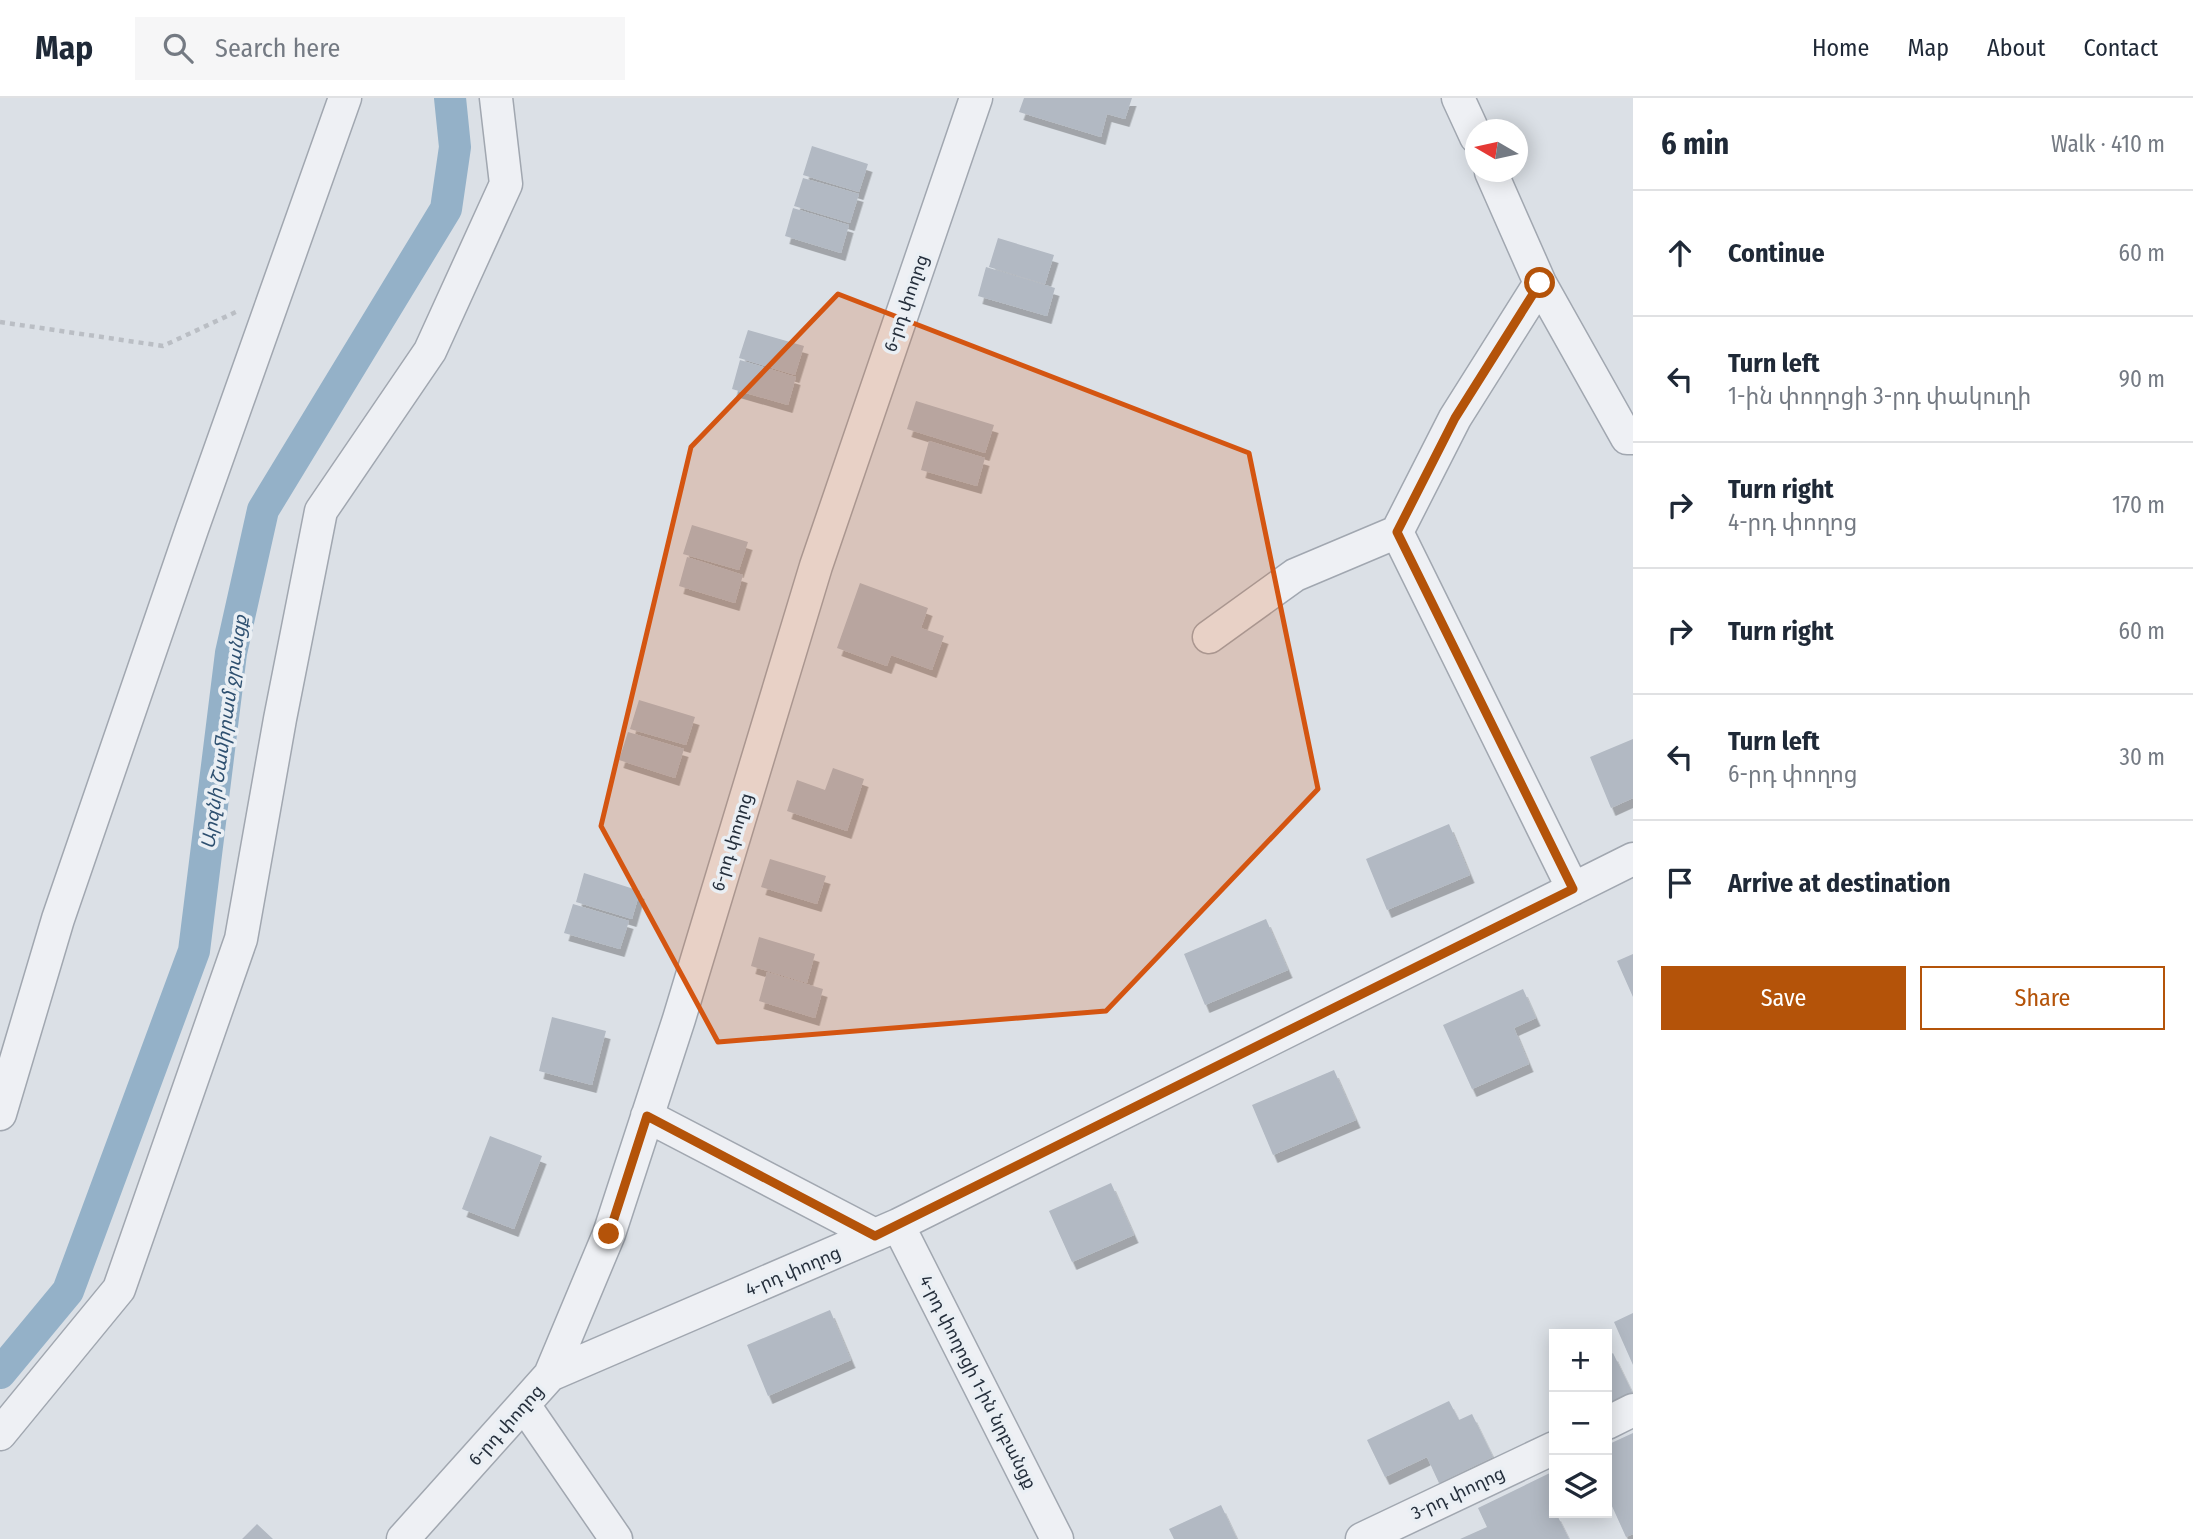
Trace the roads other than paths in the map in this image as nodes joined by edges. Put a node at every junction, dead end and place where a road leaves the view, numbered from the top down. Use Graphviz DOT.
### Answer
graph roads {
  1 [pos="345,98"];
  2 [pos="496,98"];
  3 [pos="976,98"];
  4 [pos="1458,98"];
  5 [pos="1467,119"];
  6 [pos="1495,182"];
  7 [pos="1540,283"];
  8 [pos="1633,438"];
  9 [pos="1397,532"];
  10 [pos="1209,636"];
  11 [pos="1633,859"];
  12 [pos="1573,889"];
  13 [pos="0,1114"];
  14 [pos="647,1116"];
  15 [pos="886,1230"];
  16 [pos="550,1376"];
  17 [pos="524,1405"];
  18 [pos="1633,1410"];
  19 [pos="1612,1420"];
  20 [pos="0,1434"];
  21 [pos="1549,1450"];
  22 [pos="403,1539"];
  23 [pos="617,1539"];
  24 [pos="1057,1539"];
  25 [pos="1363,1539"];
  1 -- 13 [label="street"];
  2 -- 20 [label="street"];
  3 -- 14 [label="street, 6-րդ փողոց"];
  4 -- 5 [label="street"];
  6 -- 7 [label="street"];
  7 -- 8 [label="street"];
  7 -- 9 [label="street"];
  9 -- 10 [label="street"];
  9 -- 12 [label="street"];
  11 -- 12 [label="street, 4-րդ փողոց"];
  12 -- 15 [label="street, 4-րդ փողոց"];
  14 -- 15 [label="street"];
  14 -- 16 [label="street, 6-րդ փողոց"];
  15 -- 16 [label="street, 4-րդ փողոց"];
  15 -- 24 [label="street, 4-րդ փողոցի 1-ին նրբանցք"];
  16 -- 17 [label="street, 6-րդ փողոց"];
  17 -- 22 [label="street, 6-րդ փողոց"];
  17 -- 23 [label="street"];
  18 -- 19 [label="street"];
  21 -- 25 [label="street, 3-րդ փողոց"];
}
